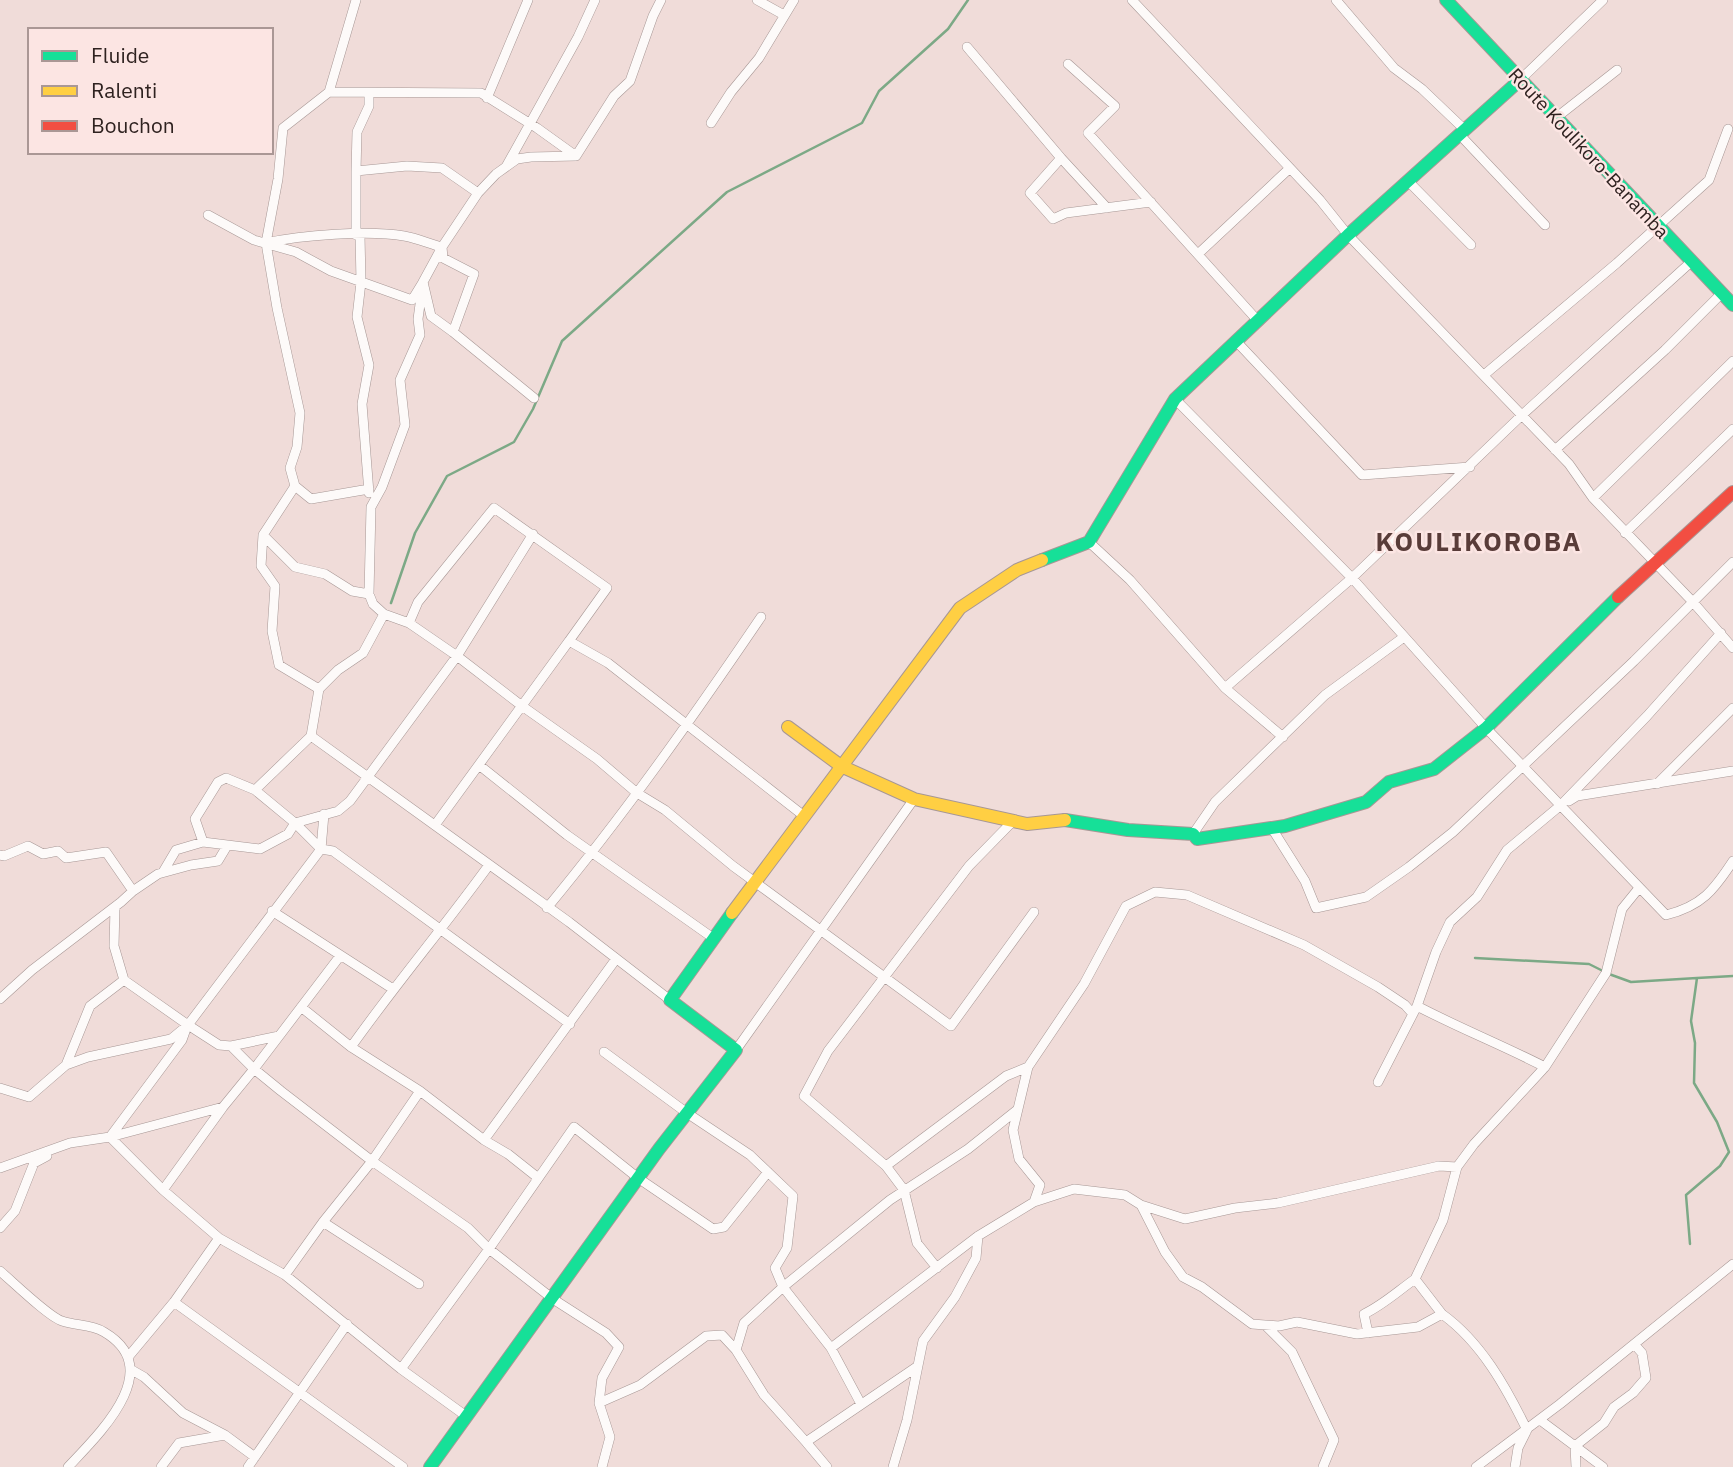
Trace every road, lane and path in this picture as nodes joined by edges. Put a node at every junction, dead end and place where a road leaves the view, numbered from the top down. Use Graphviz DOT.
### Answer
graph roads {
  1 [pos="356,0"];
  2 [pos="528,0"];
  3 [pos="595,0"];
  4 [pos="662,0"];
  5 [pos="757,0"];
  6 [pos="793,0"];
  7 [pos="1132,0"];
  8 [pos="1336,0"];
  9 [pos="1446,0"];
  10 [pos="1603,0"];
  11 [pos="784,15"];
  12 [pos="967,47"];
  13 [pos="1068,64"];
  14 [pos="1617,70"];
  15 [pos="1520,80"];
  16 [pos="329,92"];
  17 [pos="369,93"];
  18 [pos="487,97"];
  19 [pos="1557,117"];
  20 [pos="711,123"];
  21 [pos="530,124"];
  22 [pos="1728,129"];
  23 [pos="1462,133"];
  24 [pos="576,156"];
  25 [pos="1061,158"];
  26 [pos="505,167"];
  27 [pos="1290,168"];
  28 [pos="356,171"];
  29 [pos="1409,182"];
  30 [pos="478,193"];
  31 [pos="1151,202"];
  32 [pos="1107,208"];
  33 [pos="208,215"];
  34 [pos="1545,225"];
  35 [pos="1658,226"];
  36 [pos="358,235"];
  37 [pos="1348,235"];
  38 [pos="266,243"];
  39 [pos="1471,245"];
  40 [pos="442,247"];
  41 [pos="1198,254"];
  42 [pos="1692,262"];
  43 [pos="361,282"];
  44 [pos="423,282"];
  45 [pos="1721,294"];
  46 [pos="1733,305"];
  47 [pos="1258,321"];
  48 [pos="453,332"];
  49 [pos="1236,341"];
  50 [pos="1733,361"];
  51 [pos="1484,375"];
  52 [pos="534,398"];
  53 [pos="1175,398"];
  54 [pos="1522,415"];
  55 [pos="1733,429"];
  56 [pos="1555,450"];
  57 [pos="1470,467"];
  58 [pos="295,486"];
  59 [pos="369,489"];
  60 [pos="1733,492"];
  61 [pos="1593,498"];
  62 [pos="370,507"];
  63 [pos="1625,533"];
  64 [pos="533,534"];
  65 [pos="263,536"];
  66 [pos="1089,542"];
  67 [pos="1655,562"];
  68 [pos="1733,562"];
  69 [pos="1352,578"];
  70 [pos="369,594"];
  71 [pos="1692,601"];
  72 [pos="384,614"];
  73 [pos="761,617"];
  74 [pos="409,624"];
  75 [pos="1721,633"];
  76 [pos="1404,637"];
  77 [pos="569,641"];
  78 [pos="1733,648"];
  79 [pos="457,656"];
  80 [pos="319,688"];
  81 [pos="1224,688"];
  82 [pos="522,706"];
  83 [pos="1733,708"];
  84 [pos="687,727"];
  85 [pos="788,727"];
  86 [pos="1486,728"];
  87 [pos="311,736"];
  88 [pos="1283,737"];
  89 [pos="479,765"];
  90 [pos="1523,765"];
  91 [pos="841,766"];
  92 [pos="1733,772"];
  93 [pos="369,778"];
  94 [pos="1657,784"];
  95 [pos="256,790"];
  96 [pos="637,793"];
  97 [pos="914,799"];
  98 [pos="1561,804"];
  99 [pos="324,814"];
  100 [pos="804,816"];
  101 [pos="1014,820"];
  102 [pos="295,823"];
  103 [pos="435,825"];
  104 [pos="1270,827"];
  105 [pos="1193,834"];
  106 [pos="203,842"];
  107 [pos="227,846"];
  108 [pos="321,849"];
  109 [pos="592,853"];
  110 [pos="0,855"];
  111 [pos="1733,861"];
  112 [pos="489,866"];
  113 [pos="163,872"];
  114 [pos="756,881"];
  115 [pos="1639,888"];
  116 [pos="133,891"];
  117 [pos="115,907"];
  118 [pos="547,908"];
  119 [pos="272,911"];
  120 [pos="1034,912"];
  121 [pos="441,931"];
  122 [pos="822,931"];
  123 [pos="713,939"];
  124 [pos="340,956"];
  125 [pos="616,959"];
  126 [pos="885,977"];
  127 [pos="124,980"];
  128 [pos="393,989"];
  129 [pos="0,999"];
  130 [pos="670,1000"];
  131 [pos="301,1007"];
  132 [pos="1415,1010"];
  133 [pos="570,1024"];
  134 [pos="188,1025"];
  135 [pos="279,1036"];
  136 [pos="231,1046"];
  137 [pos="351,1047"];
  138 [pos="736,1050"];
  139 [pos="604,1052"];
  140 [pos="65,1065"];
  141 [pos="1545,1066"];
  142 [pos="1028,1067"];
  143 [pos="254,1069"];
  144 [pos="1378,1082"];
  145 [pos="0,1088"];
  146 [pos="420,1091"];
  147 [pos="223,1107"];
  148 [pos="1017,1110"];
  149 [pos="687,1113"];
  150 [pos="110,1137"];
  151 [pos="484,1140"];
  152 [pos="70,1143"];
  153 [pos="372,1161"];
  154 [pos="886,1167"];
  155 [pos="1457,1167"];
  156 [pos="0,1168"];
  157 [pos="768,1172"];
  158 [pos="537,1177"];
  159 [pos="638,1178"];
  160 [pos="904,1189"];
  161 [pos="163,1190"];
  162 [pos="1034,1202"];
  163 [pos="1141,1205"];
  164 [pos="324,1222"];
  165 [pos="0,1228"];
  166 [pos="978,1236"];
  167 [pos="219,1238"];
  168 [pos="489,1249"];
  169 [pos="1733,1264"];
  170 [pos="937,1268"];
  171 [pos="0,1270"];
  172 [pos="285,1275"];
  173 [pos="1415,1279"];
  174 [pos="419,1284"];
  175 [pos="783,1287"];
  176 [pos="553,1299"];
  177 [pos="174,1303"];
  178 [pos="1442,1314"];
  179 [pos="347,1324"];
  180 [pos="1265,1325"];
  181 [pos="1368,1333"];
  182 [pos="1634,1344"];
  183 [pos="831,1348"];
  184 [pos="736,1350"];
  185 [pos="129,1356"];
  186 [pos="918,1366"];
  187 [pos="130,1369"];
  188 [pos="401,1369"];
  189 [pos="300,1394"];
  190 [pos="599,1403"];
  191 [pos="861,1405"];
  192 [pos="466,1416"];
  193 [pos="1540,1420"];
  194 [pos="1527,1430"];
  195 [pos="225,1435"];
  196 [pos="806,1442"];
  197 [pos="1575,1446"];
  198 [pos="255,1457"];
  199 [pos="68,1467"];
  200 [pos="161,1467"];
  201 [pos="248,1467"];
  202 [pos="402,1467"];
  203 [pos="430,1467"];
  204 [pos="603,1467"];
  205 [pos="827,1467"];
  206 [pos="893,1467"];
  207 [pos="1323,1467"];
  208 [pos="1476,1467"];
  209 [pos="1515,1467"];
  210 [pos="1576,1467"];
  211 [pos="1603,1467"];
  1 -- 16 [label="street"];
  2 -- 18 [label="street"];
  3 -- 21 [label="street"];
  4 -- 24 [label="street"];
  5 -- 11 [label="street"];
  6 -- 11 [label="street"];
  7 -- 27 [label="street"];
  8 -- 23 [label="street"];
  9 -- 15 [label="street, Route Koulikoro-Banamba"];
  10 -- 15 [label="street"];
  11 -- 20 [label="street"];
  12 -- 25 [label="street"];
  13 -- 31 [label="street"];
  14 -- 19 [label="street"];
  15 -- 19 [label="street, Route Koulikoro-Banamba"];
  15 -- 23 [label="street"];
  16 -- 17 [label="street"];
  16 -- 38 [label="street"];
  17 -- 18 [label="street"];
  17 -- 28 [label="street"];
  18 -- 21 [label="street"];
  19 -- 35 [label="street, Route Koulikoro-Banamba"];
  21 -- 24 [label="street"];
  21 -- 26 [label="street"];
  22 -- 35 [label="street"];
  23 -- 29 [label="street"];
  23 -- 34 [label="street"];
  24 -- 26 [label="street"];
  25 -- 32 [label="street"];
  25 -- 32 [label="street"];
  26 -- 30 [label="street"];
  27 -- 37 [label="street"];
  27 -- 41 [label="street"];
  28 -- 30 [label="street"];
  28 -- 36 [label="street"];
  29 -- 37 [label="street"];
  29 -- 39 [label="street"];
  30 -- 40 [label="street"];
  31 -- 32 [label="street"];
  31 -- 41 [label="street"];
  33 -- 38 [label="street"];
  35 -- 42 [label="street, Route Koulikoro-Banamba"];
  35 -- 51 [label="street"];
  36 -- 38 [label="street"];
  36 -- 40 [label="street"];
  36 -- 43 [label="street"];
  37 -- 47 [label="street"];
  37 -- 51 [label="street"];
  38 -- 43 [label="street"];
  38 -- 58 [label="street"];
  40 -- 44 [label="street"];
  40 -- 48 [label="street"];
  41 -- 47 [label="street"];
  42 -- 45 [label="street, Route Koulikoro-Banamba"];
  42 -- 54 [label="street"];
  43 -- 44 [label="street"];
  43 -- 59 [label="street"];
  44 -- 48 [label="street"];
  44 -- 62 [label="street"];
  45 -- 46 [label="street, Route Koulikoro-Banamba"];
  45 -- 56 [label="street"];
  47 -- 49 [label="street"];
  48 -- 52 [label="street"];
  49 -- 53 [label="street"];
  49 -- 57 [label="street"];
  50 -- 61 [label="street"];
  51 -- 54 [label="street"];
  53 -- 66 [label="street"];
  53 -- 69 [label="street"];
  54 -- 56 [label="street"];
  54 -- 57 [label="street"];
  55 -- 63 [label="street"];
  56 -- 61 [label="street"];
  57 -- 69 [label="street"];
  58 -- 59 [label="street"];
  58 -- 65 [label="street"];
  59 -- 62 [label="street"];
  60 -- 67 [label="street"];
  61 -- 63 [label="street"];
  62 -- 70 [label="street"];
  63 -- 67 [label="street"];
  64 -- 74 [label="street"];
  64 -- 77 [label="street"];
  64 -- 79 [label="street"];
  65 -- 70 [label="street"];
  65 -- 80 [label="street"];
  66 -- 81 [label="street"];
  66 -- 91 [label="street"];
  67 -- 71 [label="street"];
  67 -- 86 [label="street"];
  68 -- 71 [label="street"];
  69 -- 76 [label="street"];
  69 -- 81 [label="street"];
  70 -- 72 [label="street"];
  71 -- 75 [label="street"];
  71 -- 90 [label="street"];
  72 -- 74 [label="street"];
  72 -- 80 [label="street"];
  73 -- 84 [label="street"];
  74 -- 79 [label="street"];
  75 -- 78 [label="street"];
  75 -- 98 [label="street"];
  76 -- 86 [label="street"];
  76 -- 88 [label="street"];
  77 -- 82 [label="street"];
  77 -- 84 [label="street"];
  79 -- 82 [label="street"];
  79 -- 93 [label="street"];
  80 -- 87 [label="street"];
  81 -- 88 [label="street"];
  82 -- 89 [label="street"];
  82 -- 96 [label="street"];
  83 -- 94 [label="street"];
  84 -- 96 [label="street"];
  84 -- 100 [label="street"];
  85 -- 91 [label="street"];
  86 -- 90 [label="street"];
  86 -- 104 [label="street"];
  87 -- 93 [label="street"];
  87 -- 95 [label="street"];
  88 -- 105 [label="street"];
  89 -- 103 [label="street"];
  89 -- 109 [label="street"];
  90 -- 98 [label="street"];
  90 -- 104 [label="street"];
  91 -- 97 [label="street"];
  91 -- 100 [label="street"];
  92 -- 94 [label="street"];
  93 -- 99 [label="street"];
  93 -- 103 [label="street"];
  94 -- 98 [label="street"];
  95 -- 102 [label="street"];
  95 -- 106 [label="street"];
  96 -- 109 [label="street"];
  96 -- 114 [label="street"];
  97 -- 101 [label="street"];
  97 -- 122 [label="street"];
  98 -- 115 [label="street"];
  98 -- 132 [label="street"];
  99 -- 102 [label="street"];
  99 -- 108 [label="street"];
  100 -- 114 [label="street"];
  101 -- 105 [label="street"];
  101 -- 126 [label="street"];
  102 -- 107 [label="street"];
  102 -- 108 [label="street"];
  103 -- 112 [label="street"];
  104 -- 105 [label="street"];
  106 -- 107 [label="street"];
  106 -- 113 [label="street"];
  107 -- 113 [label="street"];
  108 -- 119 [label="street"];
  108 -- 121 [label="street"];
  109 -- 118 [label="street"];
  109 -- 123 [label="street"];
  110 -- 116 [label="street"];
  111 -- 115 [label="street"];
  112 -- 118 [label="street"];
  112 -- 121 [label="street"];
  113 -- 116 [label="street"];
  114 -- 122 [label="street"];
  114 -- 123 [label="street"];
  115 -- 141 [label="street"];
  116 -- 117 [label="street"];
  117 -- 127 [label="street"];
  117 -- 129 [label="street"];
  118 -- 125 [label="street"];
  119 -- 124 [label="street"];
  119 -- 134 [label="street"];
  120 -- 126 [label="street"];
  121 -- 128 [label="street"];
  121 -- 133 [label="street"];
  122 -- 126 [label="street"];
  122 -- 138 [label="street"];
  123 -- 130 [label="street"];
  124 -- 128 [label="street"];
  124 -- 131 [label="street"];
  125 -- 130 [label="street"];
  125 -- 133 [label="street"];
  126 -- 154 [label="street"];
  127 -- 134 [label="street"];
  127 -- 140 [label="street"];
  128 -- 137 [label="street"];
  130 -- 138 [label="street"];
  131 -- 135 [label="street"];
  131 -- 137 [label="street"];
  132 -- 141 [label="street"];
  132 -- 142 [label="street"];
  132 -- 144 [label="street"];
  133 -- 151 [label="street"];
  134 -- 136 [label="street"];
  134 -- 140 [label="street"];
  134 -- 150 [label="street"];
  135 -- 136 [label="street"];
  135 -- 143 [label="street"];
  136 -- 143 [label="street"];
  137 -- 146 [label="street"];
  138 -- 149 [label="street"];
  139 -- 149 [label="street"];
  140 -- 145 [label="street"];
  141 -- 155 [label="street"];
  142 -- 148 [label="street"];
  142 -- 154 [label="street"];
  143 -- 147 [label="street"];
  143 -- 153 [label="street"];
  146 -- 151 [label="street"];
  146 -- 153 [label="street"];
  147 -- 150 [label="street"];
  147 -- 161 [label="street"];
  148 -- 160 [label="street"];
  148 -- 162 [label="street"];
  149 -- 157 [label="street"];
  149 -- 159 [label="street"];
  150 -- 152 [label="street"];
  150 -- 161 [label="street"];
  151 -- 158 [label="street"];
  152 -- 156 [label="street"];
  152 -- 165 [label="street"];
  153 -- 164 [label="street"];
  153 -- 168 [label="street"];
  154 -- 160 [label="street"];
  155 -- 163 [label="street"];
  155 -- 173 [label="street"];
  157 -- 159 [label="street"];
  157 -- 175 [label="street"];
  158 -- 159 [label="street"];
  158 -- 168 [label="street"];
  159 -- 176 [label="street"];
  160 -- 170 [label="street"];
  160 -- 175 [label="street"];
  161 -- 167 [label="street"];
  162 -- 163 [label="street"];
  162 -- 166 [label="street"];
  163 -- 180 [label="street"];
  164 -- 172 [label="street"];
  164 -- 174 [label="street"];
  166 -- 170 [label="street"];
  166 -- 186 [label="street"];
  167 -- 172 [label="street"];
  167 -- 177 [label="street"];
  168 -- 176 [label="street"];
  168 -- 188 [label="street"];
  169 -- 182 [label="street"];
  170 -- 183 [label="street"];
  171 -- 185 [label="street"];
  172 -- 179 [label="street"];
  173 -- 178 [label="street"];
  173 -- 181 [label="street"];
  175 -- 183 [label="street"];
  175 -- 184 [label="street"];
  176 -- 190 [label="street"];
  176 -- 192 [label="street"];
  177 -- 185 [label="street"];
  177 -- 189 [label="street"];
  178 -- 181 [label="street"];
  178 -- 194 [label="street"];
  179 -- 188 [label="street"];
  179 -- 189 [label="street"];
  180 -- 181 [label="street"];
  180 -- 207 [label="street"];
  182 -- 193 [label="street"];
  182 -- 197 [label="street"];
  183 -- 191 [label="street"];
  184 -- 190 [label="street"];
  184 -- 196 [label="street"];
  185 -- 187 [label="street"];
  186 -- 191 [label="street"];
  186 -- 206 [label="street"];
  187 -- 195 [label="street"];
  187 -- 199 [label="street"];
  188 -- 192 [label="street"];
  189 -- 198 [label="street"];
  189 -- 202 [label="street"];
  190 -- 204 [label="street"];
  191 -- 196 [label="street"];
  192 -- 203 [label="street"];
  193 -- 194 [label="street"];
  193 -- 197 [label="street"];
  194 -- 208 [label="street"];
  194 -- 209 [label="street"];
  195 -- 198 [label="street"];
  195 -- 200 [label="street"];
  196 -- 205 [label="street"];
  197 -- 210 [label="street"];
  197 -- 211 [label="street"];
  198 -- 201 [label="street"];
}
